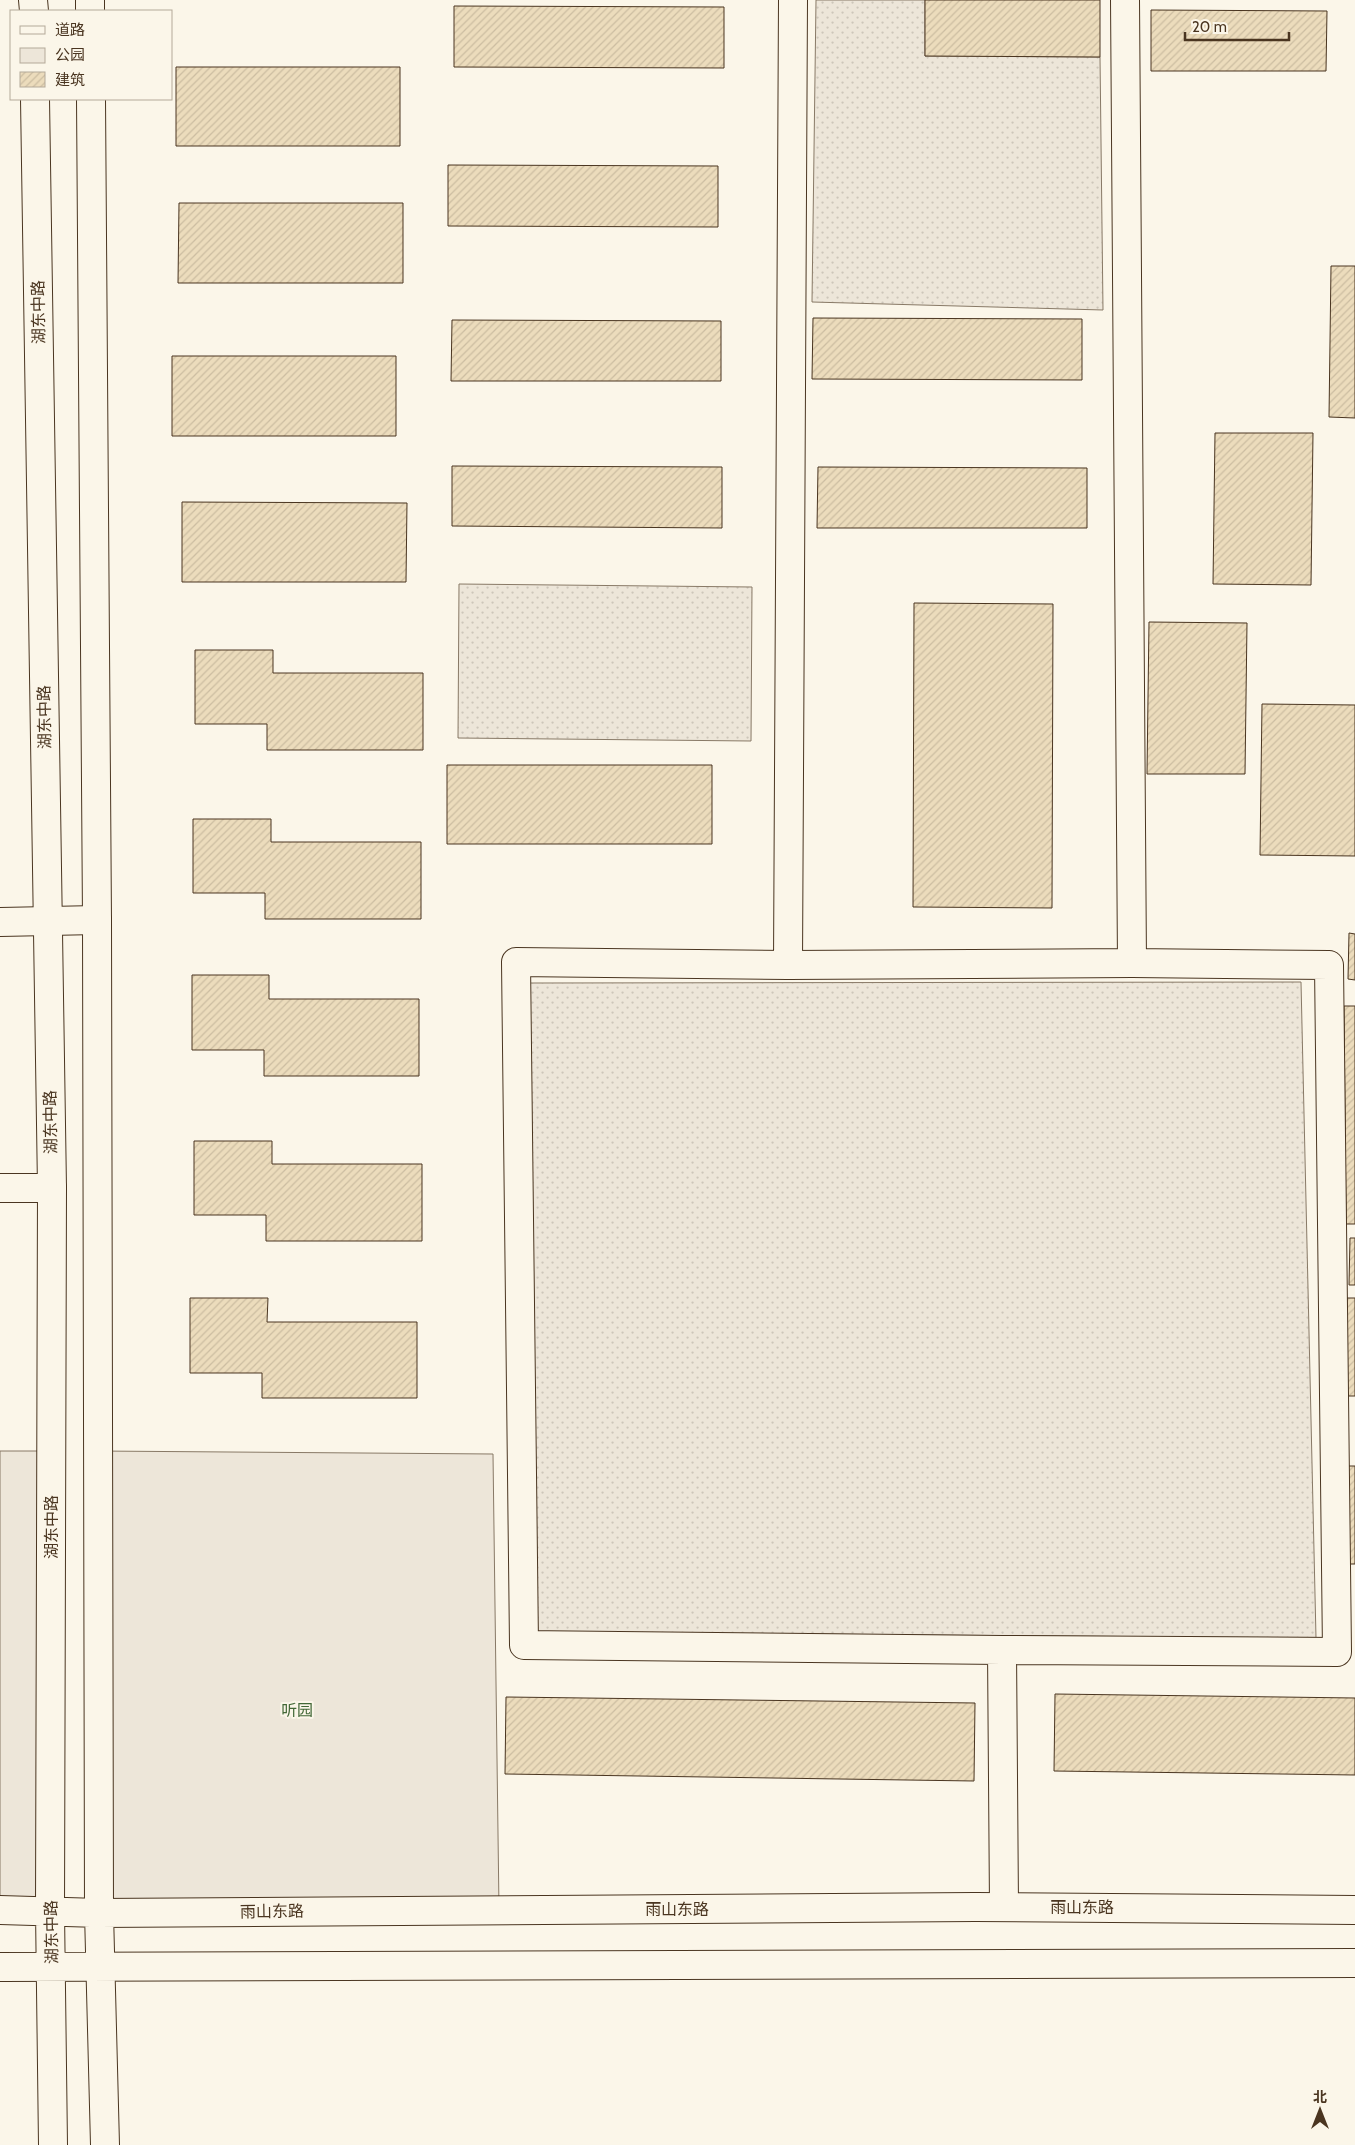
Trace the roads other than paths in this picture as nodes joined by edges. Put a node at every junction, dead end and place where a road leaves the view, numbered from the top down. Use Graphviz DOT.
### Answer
graph roads {
  1 [pos="793,0"];
  2 [pos="1125,0"];
  3 [pos="35,100"];
  4 [pos="91,100"];
  5 [pos="97,920"];
  6 [pos="47,921"];
  7 [pos="0,922"];
  8 [pos="1132,963"];
  9 [pos="788,965"];
  10 [pos="0,1188"];
  11 [pos="52,1188"];
  12 [pos="1002,1650"];
  13 [pos="1004,1907"];
  14 [pos="0,1910"];
  15 [pos="1355,1910"];
  16 [pos="50,1911"];
  17 [pos="99,1913"];
  18 [pos="1355,1963"];
  19 [pos="0,1967"];
  20 [pos="52,1967"];
  21 [pos="99,1967"];
  22 [pos="53,2145"];
  23 [pos="105,2145"];
  1 -- 9 [label="main road"];
  2 -- 8 [label="main road"];
  3 -- 6 [label="main road, 湖东中路"];
  4 -- 5 [label="main road"];
  5 -- 6 [label="main road"];
  5 -- 17 [label="main road"];
  6 -- 7 [label="main road"];
  6 -- 11 [label="main road, 湖东中路"];
  8 -- 9 [label="main road"];
  8 -- 12 [label="main road"];
  9 -- 12 [label="main road"];
  10 -- 11 [label="main road"];
  11 -- 16 [label="main road, 湖东中路"];
  12 -- 13 [label="main road"];
  13 -- 15 [label="main road, 雨山东路"];
  13 -- 17 [label="main road, 雨山东路"];
  14 -- 16 [label="main road, 雨山东路"];
  16 -- 17 [label="main road, 雨山东路"];
  16 -- 20 [label="main road, 湖东中路"];
  17 -- 21 [label="main road"];
  18 -- 21 [label="main road"];
  19 -- 20 [label="main road"];
  20 -- 21 [label="main road"];
  20 -- 22 [label="main road, 湖东中路"];
  21 -- 23 [label="main road"];
}
